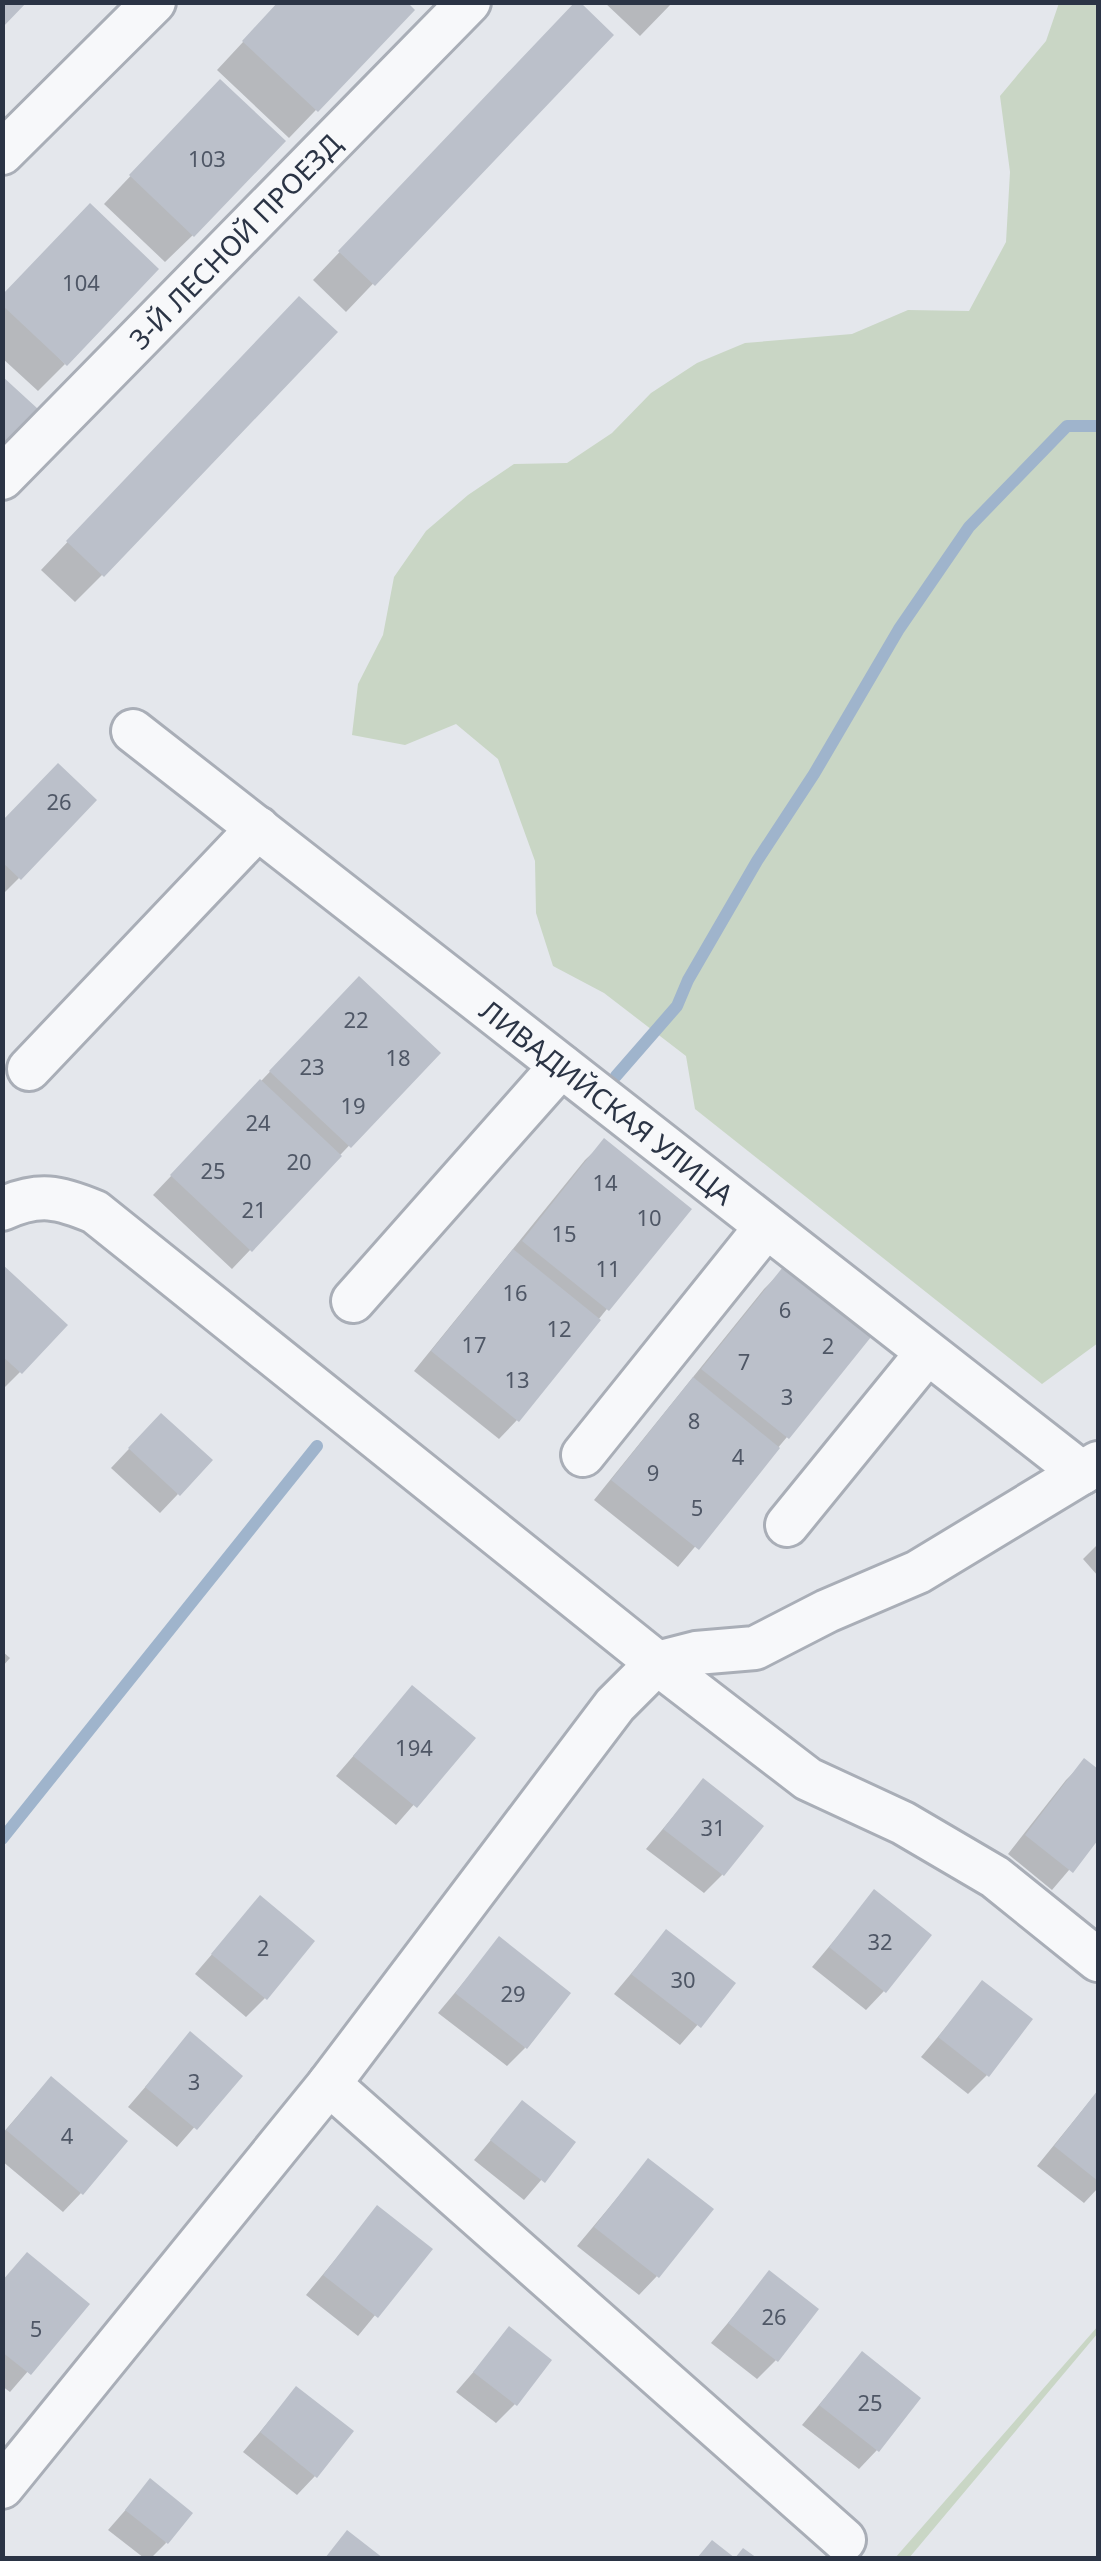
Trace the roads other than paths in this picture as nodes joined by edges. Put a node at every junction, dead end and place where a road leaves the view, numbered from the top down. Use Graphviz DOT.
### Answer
graph roads {
  1 [pos="154,2"];
  2 [pos="469,2"];
  3 [pos="2,152"];
  4 [pos="2,478"];
  5 [pos="133,730"];
  6 [pos="258,828"];
  7 [pos="560,1066"];
  8 [pos="29,1068"];
  9 [pos="2,1209"];
  10 [pos="766,1227"];
  11 [pos="353,1301"];
  12 [pos="926,1353"];
  13 [pos="583,1455"];
  14 [pos="1090,1468"];
  15 [pos="787,1525"];
  16 [pos="657,1663"];
  17 [pos="1098,1960"];
  18 [pos="329,2084"];
  19 [pos="2,2487"];
  20 [pos="844,2540"];
  1 -- 3 [label="street"];
  2 -- 4 [label="street, 3-Й ЛЕСНОЙ ПРОЕЗД"];
  5 -- 6 [label="street, ЛИВАДИЙСКАЯ УЛИЦА"];
  6 -- 7 [label="street, ЛИВАДИЙСКАЯ УЛИЦА"];
  6 -- 8 [label="street"];
  7 -- 10 [label="street, ЛИВАДИЙСКАЯ УЛИЦА"];
  7 -- 11 [label="street"];
  9 -- 16 [label="street"];
  10 -- 12 [label="street, ЛИВАДИЙСКАЯ УЛИЦА"];
  10 -- 13 [label="street"];
  12 -- 14 [label="street, ЛИВАДИЙСКАЯ УЛИЦА"];
  12 -- 15 [label="street"];
  14 -- 16 [label="street"];
  16 -- 17 [label="street"];
  16 -- 18 [label="street"];
  18 -- 19 [label="street"];
  18 -- 20 [label="street"];
}
